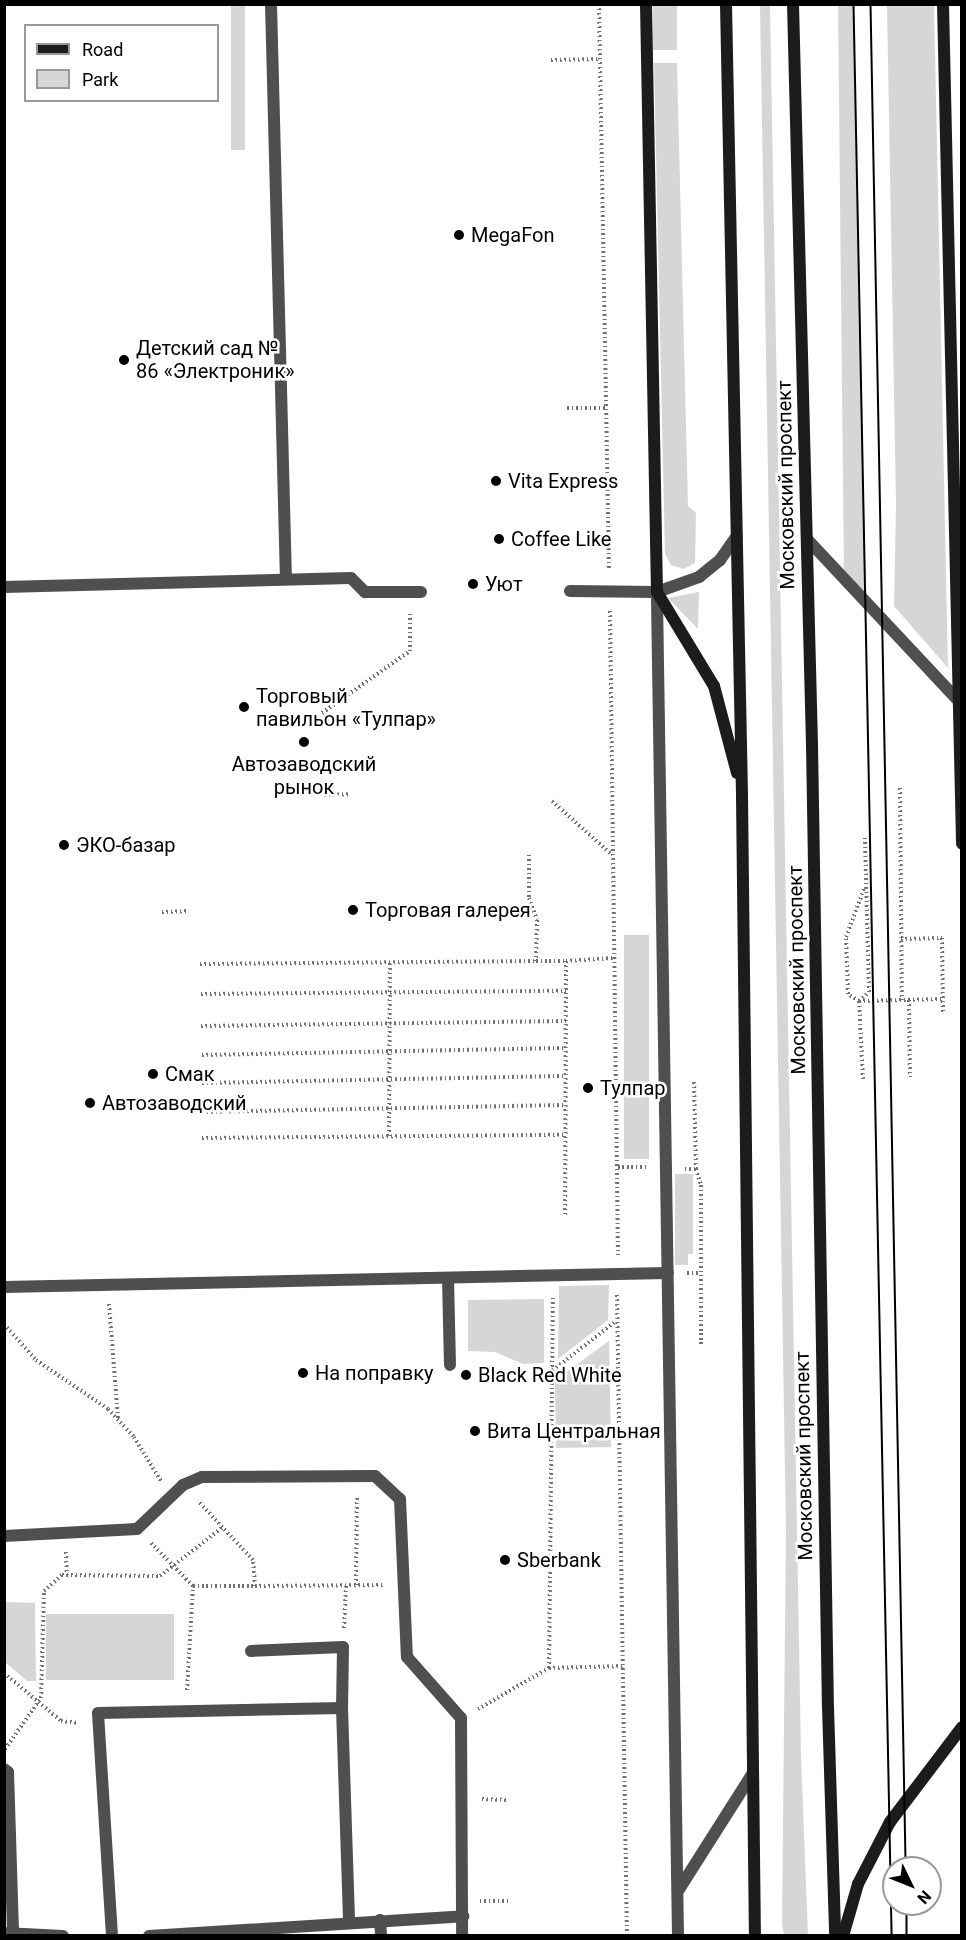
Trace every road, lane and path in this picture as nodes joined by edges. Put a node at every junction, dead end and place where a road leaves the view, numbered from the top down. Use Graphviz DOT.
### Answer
graph roads {
  1 [pos="271,4"];
  2 [pos="645,4"];
  3 [pos="726,4"];
  4 [pos="793,4"];
  5 [pos="944,4"];
  6 [pos="600,59"];
  7 [pos="551,60"];
  8 [pos="567,408"];
  9 [pos="606,408"];
  10 [pos="737,536"];
  11 [pos="807,539"];
  12 [pos="286,579"];
  13 [pos="4,587"];
  14 [pos="570,591"];
  15 [pos="416,592"];
  16 [pos="657,592"];
  17 [pos="959,698"];
  18 [pos="322,713"];
  19 [pos="900,788"];
  20 [pos="349,794"];
  21 [pos="324,795"];
  22 [pos="742,796"];
  23 [pos="552,801"];
  24 [pos="865,835"];
  25 [pos="962,844"];
  26 [pos="612,854"];
  27 [pos="529,855"];
  28 [pos="866,885"];
  29 [pos="517,908"];
  30 [pos="532,908"];
  31 [pos="188,911"];
  32 [pos="162,912"];
  33 [pos="901,939"];
  34 [pos="613,958"];
  35 [pos="566,961"];
  36 [pos="390,962"];
  37 [pos="536,962"];
  38 [pos="200,964"];
  39 [pos="566,991"];
  40 [pos="390,993"];
  41 [pos="201,994"];
  42 [pos="943,999"];
  43 [pos="902,1000"];
  44 [pos="909,1000"];
  45 [pos="860,1001"];
  46 [pos="943,1012"];
  47 [pos="566,1021"];
  48 [pos="390,1024"];
  49 [pos="201,1026"];
  50 [pos="566,1048"];
  51 [pos="390,1052"];
  52 [pos="202,1056"];
  53 [pos="566,1076"];
  54 [pos="910,1077"];
  55 [pos="390,1079"];
  56 [pos="863,1079"];
  57 [pos="694,1082"];
  58 [pos="202,1083"];
  59 [pos="566,1105"];
  60 [pos="389,1108"];
  61 [pos="202,1112"];
  62 [pos="565,1135"];
  63 [pos="389,1136"];
  64 [pos="202,1138"];
  65 [pos="653,1167"];
  66 [pos="677,1168"];
  67 [pos="696,1169"];
  68 [pos="618,1180"];
  69 [pos="610,1181"];
  70 [pos="565,1216"];
  71 [pos="618,1257"];
  72 [pos="668,1274"];
  73 [pos="553,1276"];
  74 [pos="448,1278"];
  75 [pos="108,1285"];
  76 [pos="4,1287"];
  77 [pos="618,1288"];
  78 [pos="616,1322"];
  79 [pos="4,1324"];
  80 [pos="701,1345"];
  81 [pos="450,1365"];
  82 [pos="549,1373"];
  83 [pos="118,1419"];
  84 [pos="357,1476"];
  85 [pos="183,1485"];
  86 [pos="170,1496"];
  87 [pos="223,1527"];
  88 [pos="137,1529"];
  89 [pos="4,1536"];
  90 [pos="174,1567"];
  91 [pos="346,1585"];
  92 [pos="404,1585"];
  93 [pos="192,1586"];
  94 [pos="255,1586"];
  95 [pos="356,1586"];
  96 [pos="345,1621"];
  97 [pos="251,1651"];
  98 [pos="624,1666"];
  99 [pos="549,1668"];
  100 [pos="4,1673"];
  101 [pos="38,1702"];
  102 [pos="342,1708"];
  103 [pos="186,1711"];
  104 [pos="461,1719"];
  105 [pos="97,1725"];
  106 [pos="962,1727"];
  107 [pos="4,1749"];
  108 [pos="4,1768"];
  109 [pos="753,1773"];
  110 [pos="462,1799"];
  111 [pos="508,1800"];
  112 [pos="677,1892"];
  113 [pos="462,1901"];
  114 [pos="510,1901"];
  115 [pos="463,1916"];
  116 [pos="380,1920"];
  117 [pos="349,1923"];
  118 [pos="9,1933"];
  119 [pos="194,1934"];
  120 [pos="63,1935"];
  121 [pos="112,1935"];
  122 [pos="149,1935"];
  123 [pos="381,1935"];
  124 [pos="462,1935"];
  125 [pos="627,1935"];
  126 [pos="678,1935"];
  127 [pos="755,1935"];
  128 [pos="835,1935"];
  129 [pos="843,1935"];
  1 -- 12 [label="street"];
  2 -- 16 [label="main road"];
  3 -- 10 [label="main road"];
  4 -- 11 [label="main road, Московский проспект"];
  5 -- 17 [label="main road"];
  6 -- 7 [label="path"];
  8 -- 9 [label="path"];
  10 -- 16 [label="street"];
  10 -- 22 [label="main road"];
  11 -- 17 [label="street"];
  11 -- 128 [label="main road, Московский проспект"];
  12 -- 13 [label="street"];
  12 -- 15 [label="street"];
  14 -- 16 [label="street"];
  15 -- 18 [label="path"];
  16 -- 22 [label="main road"];
  16 -- 72 [label="street"];
  17 -- 25 [label="main road"];
  19 -- 33 [label="path"];
  20 -- 21 [label="path"];
  22 -- 109 [label="main road"];
  23 -- 26 [label="path"];
  24 -- 28 [label="path"];
  27 -- 30 [label="path"];
  28 -- 45 [label="path"];
  28 -- 45 [label="path"];
  29 -- 30 [label="path"];
  30 -- 37 [label="path"];
  31 -- 32 [label="path"];
  33 -- 42 [label="path"];
  33 -- 43 [label="path"];
  34 -- 35 [label="path"];
  35 -- 37 [label="path"];
  35 -- 39 [label="path"];
  36 -- 37 [label="path"];
  36 -- 38 [label="path"];
  36 -- 40 [label="path"];
  39 -- 40 [label="path"];
  39 -- 47 [label="path"];
  40 -- 41 [label="path"];
  40 -- 48 [label="path"];
  42 -- 44 [label="path"];
  42 -- 46 [label="path"];
  43 -- 44 [label="path"];
  43 -- 45 [label="path"];
  44 -- 54 [label="path"];
  45 -- 56 [label="path"];
  47 -- 48 [label="path"];
  47 -- 50 [label="path"];
  48 -- 49 [label="path"];
  48 -- 51 [label="path"];
  50 -- 51 [label="path"];
  50 -- 53 [label="path"];
  51 -- 52 [label="path"];
  51 -- 55 [label="path"];
  53 -- 55 [label="path"];
  53 -- 59 [label="path"];
  55 -- 58 [label="path"];
  55 -- 60 [label="path"];
  57 -- 67 [label="path"];
  59 -- 60 [label="path"];
  59 -- 62 [label="path"];
  60 -- 61 [label="path"];
  60 -- 63 [label="path"];
  62 -- 63 [label="path"];
  62 -- 70 [label="path"];
  63 -- 64 [label="path"];
  65 -- 68 [label="path"];
  66 -- 67 [label="path"];
  67 -- 80 [label="path"];
  68 -- 69 [label="path"];
  68 -- 71 [label="path"];
  72 -- 73 [label="street"];
  72 -- 112 [label="street"];
  73 -- 74 [label="street"];
  73 -- 82 [label="path"];
  74 -- 75 [label="street"];
  74 -- 81 [label="street"];
  75 -- 76 [label="street"];
  75 -- 83 [label="path"];
  77 -- 78 [label="path"];
  78 -- 82 [label="path"];
  78 -- 98 [label="path"];
  79 -- 83 [label="path"];
  82 -- 99 [label="path"];
  83 -- 86 [label="path"];
  84 -- 85 [label="street"];
  84 -- 92 [label="street"];
  84 -- 95 [label="path"];
  85 -- 86 [label="street"];
  85 -- 87 [label="path"];
  86 -- 88 [label="street"];
  87 -- 90 [label="path"];
  87 -- 94 [label="path"];
  88 -- 89 [label="street"];
  88 -- 90 [label="path"];
  90 -- 93 [label="path"];
  90 -- 101 [label="path"];
  91 -- 94 [label="path"];
  91 -- 95 [label="path"];
  91 -- 96 [label="path"];
  92 -- 95 [label="path"];
  92 -- 104 [label="street"];
  93 -- 94 [label="path"];
  93 -- 103 [label="path"];
  97 -- 102 [label="street"];
  98 -- 99 [label="path"];
  98 -- 125 [label="path"];
  99 -- 104 [label="path"];
  100 -- 101 [label="path"];
  101 -- 105 [label="path"];
  101 -- 107 [label="path"];
  102 -- 103 [label="street"];
  102 -- 117 [label="street"];
  103 -- 105 [label="street"];
  104 -- 110 [label="street"];
  105 -- 121 [label="street"];
  106 -- 129 [label="main road"];
  108 -- 118 [label="street"];
  109 -- 112 [label="street"];
  109 -- 127 [label="main road"];
  110 -- 111 [label="path"];
  110 -- 113 [label="street"];
  112 -- 126 [label="street"];
  113 -- 114 [label="path"];
  113 -- 115 [label="street"];
  115 -- 116 [label="street"];
  115 -- 124 [label="street"];
  116 -- 117 [label="street"];
  116 -- 123 [label="street"];
  117 -- 119 [label="street"];
  118 -- 120 [label="street"];
  119 -- 122 [label="street"];
}
